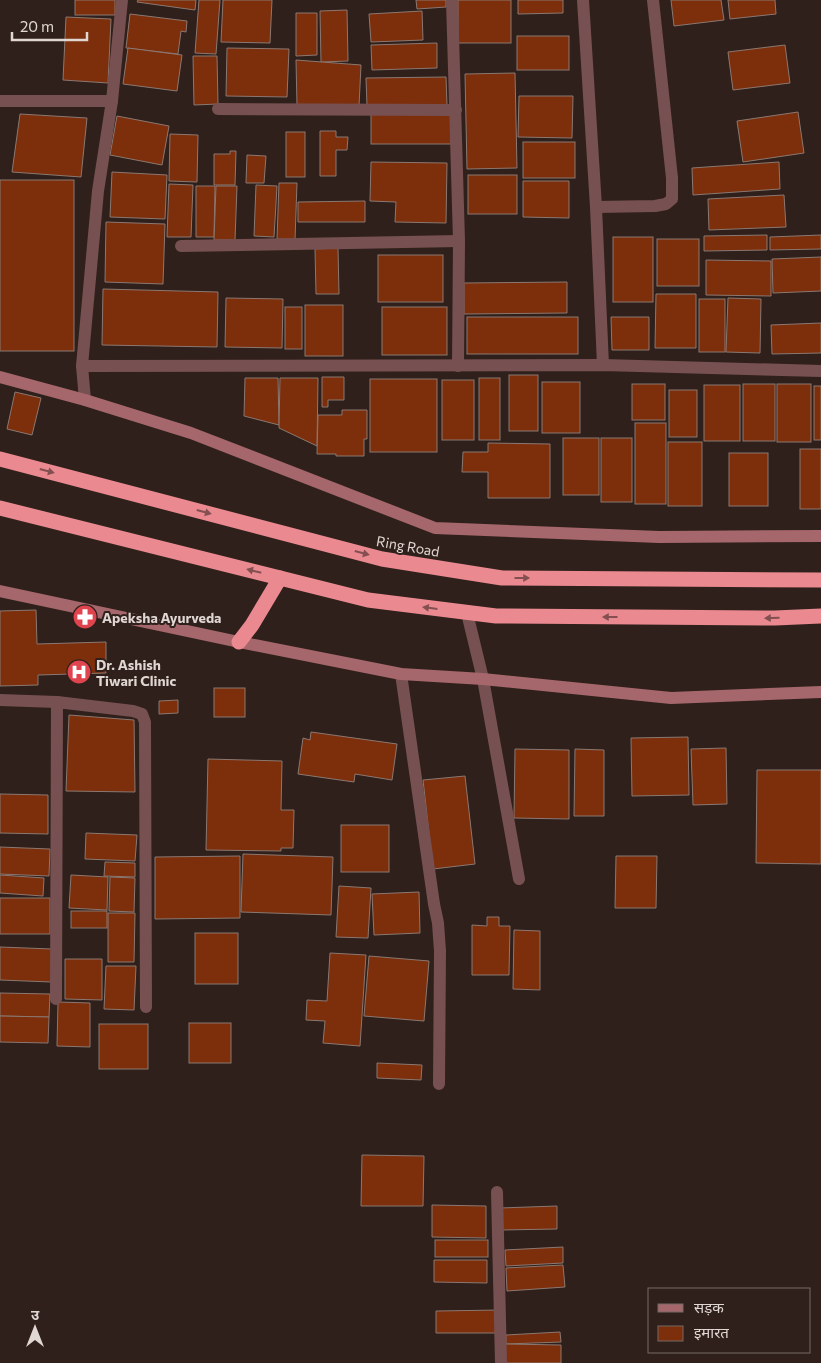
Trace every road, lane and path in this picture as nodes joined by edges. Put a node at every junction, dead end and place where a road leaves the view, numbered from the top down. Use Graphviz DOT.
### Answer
graph roads {
  1 [pos="122,0"];
  2 [pos="452,0"];
  3 [pos="583,0"];
  4 [pos="653,0"];
  5 [pos="0,101"];
  6 [pos="112,101"];
  7 [pos="218,108"];
  8 [pos="456,110"];
  9 [pos="596,207"];
  10 [pos="459,241"];
  11 [pos="180,246"];
  12 [pos="602,365"];
  13 [pos="82,366"];
  14 [pos="458,366"];
  15 [pos="821,371"];
  16 [pos="0,378"];
  17 [pos="85,400"];
  18 [pos="0,459"];
  19 [pos="0,508"];
  20 [pos="821,536"];
  21 [pos="280,578"];
  22 [pos="821,580"];
  23 [pos="0,591"];
  24 [pos="467,613"];
  25 [pos="821,616"];
  26 [pos="239,642"];
  27 [pos="401,674"];
  28 [pos="483,679"];
  29 [pos="821,692"];
  30 [pos="0,700"];
  31 [pos="57,702"];
  32 [pos="519,879"];
  33 [pos="56,999"];
  34 [pos="146,1007"];
  35 [pos="438,1084"];
  36 [pos="497,1192"];
  37 [pos="500,1363"];
  1 -- 6 [label="street"];
  2 -- 8 [label="street"];
  3 -- 9 [label="street"];
  4 -- 9 [label="street"];
  5 -- 6 [label="street"];
  6 -- 13 [label="street"];
  7 -- 8 [label="street"];
  8 -- 10 [label="street"];
  9 -- 12 [label="street"];
  10 -- 11 [label="street"];
  10 -- 14 [label="street"];
  12 -- 14 [label="street"];
  12 -- 15 [label="street"];
  13 -- 14 [label="street"];
  13 -- 17 [label="street"];
  16 -- 17 [label="street"];
  17 -- 20 [label="street"];
  18 -- 22 [label="highway, Ring Road, one-way"];
  21 -- 19 [label="highway, one-way"];
  24 -- 21 [label="highway, one-way"];
  21 -- 26 [label="highway"];
  23 -- 26 [label="street"];
  25 -- 24 [label="highway, one-way"];
  24 -- 28 [label="street"];
  26 -- 27 [label="street"];
  27 -- 28 [label="street"];
  27 -- 35 [label="street"];
  28 -- 29 [label="street"];
  28 -- 32 [label="street"];
  30 -- 31 [label="street"];
  31 -- 33 [label="street"];
  31 -- 34 [label="street"];
  36 -- 37 [label="street"];
}
